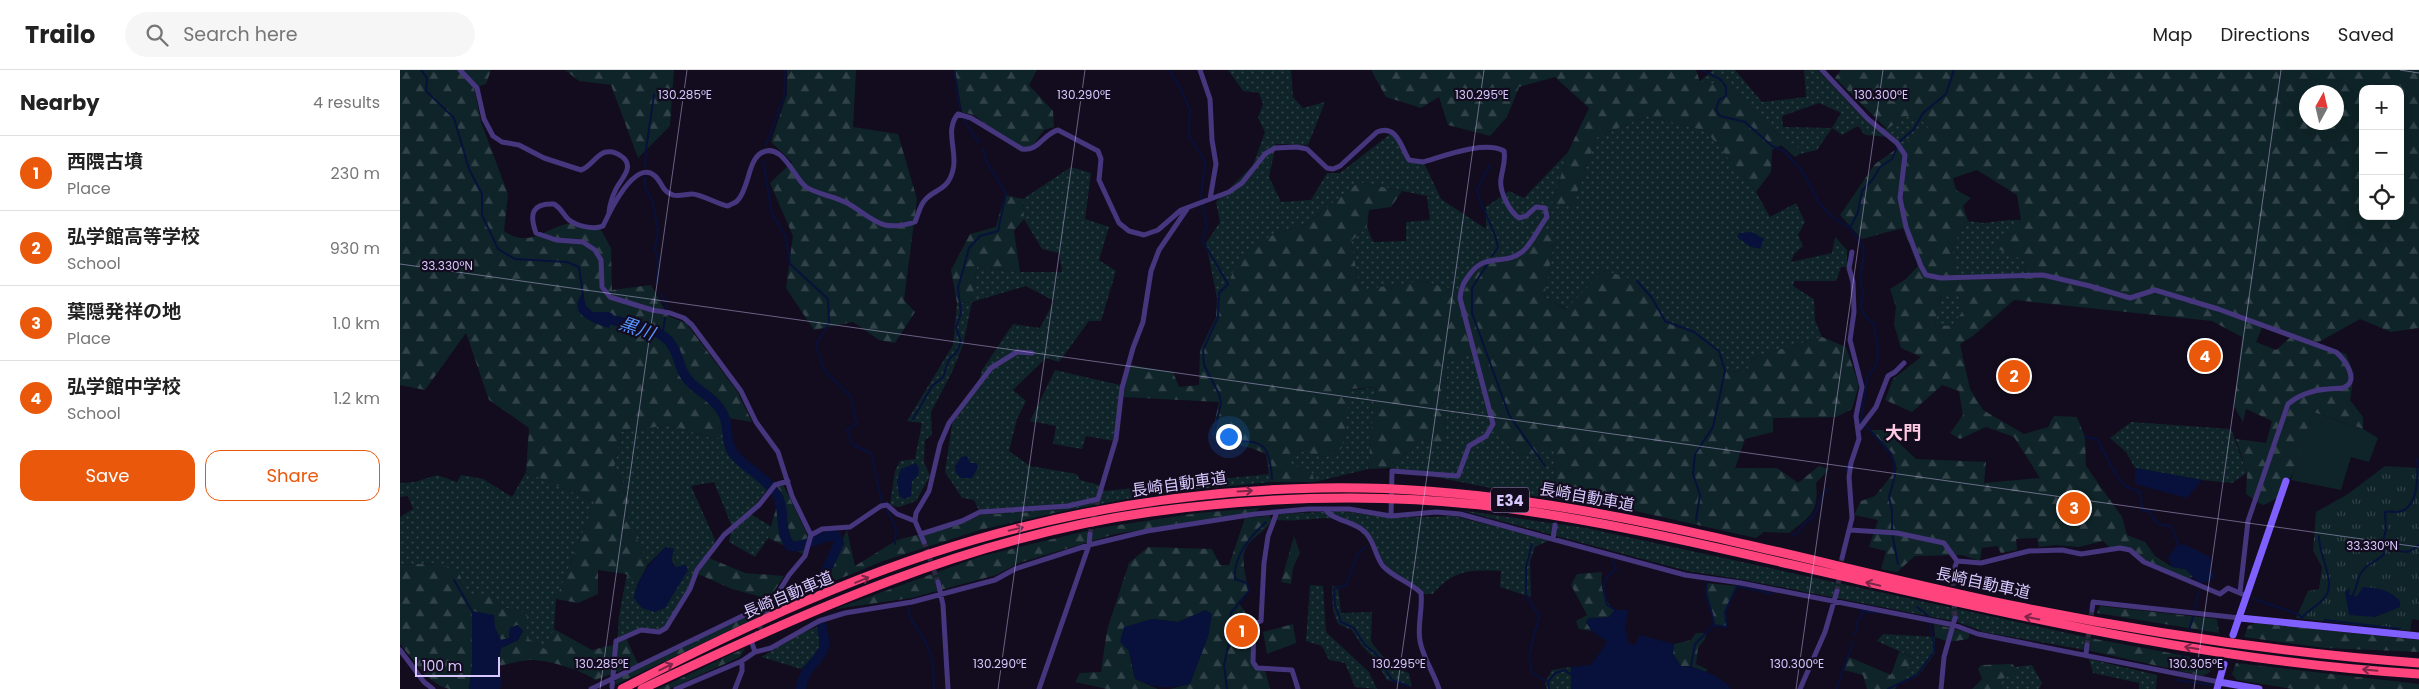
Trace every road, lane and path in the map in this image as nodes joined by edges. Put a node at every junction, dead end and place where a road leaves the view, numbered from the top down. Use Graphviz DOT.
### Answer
graph roads {
  1 [pos="460,70"];
  2 [pos="1200,70"];
  3 [pos="1822,70"];
  4 [pos="1208,200"];
  5 [pos="1187,208"];
  6 [pos="608,215"];
  7 [pos="1852,252"];
  8 [pos="1032,353"];
  9 [pos="1904,362"];
  10 [pos="1860,427"];
  11 [pos="788,481"];
  12 [pos="2286,481"];
  13 [pos="1325,508"];
  14 [pos="1277,512"];
  15 [pos="1391,513"];
  16 [pos="915,521"];
  17 [pos="1554,526"];
  18 [pos="1850,530"];
  19 [pos="921,534"];
  20 [pos="1090,534"];
  21 [pos="811,536"];
  22 [pos="1553,539"];
  23 [pos="924,542"];
  24 [pos="1089,545"];
  25 [pos="1842,558"];
  26 [pos="1957,561"];
  27 [pos="1952,581"];
  28 [pos="938,582"];
  29 [pos="1837,592"];
  30 [pos="2240,592"];
  31 [pos="941,593"];
  32 [pos="2246,599"];
  33 [pos="1834,602"];
  34 [pos="2092,610"];
  35 [pos="1954,618"];
  36 [pos="2240,618"];
  37 [pos="1954,625"];
  38 [pos="2233,635"];
  39 [pos="2419,636"];
  40 [pos="752,644"];
  41 [pos="2087,645"];
  42 [pos="400,650"];
  43 [pos="755,652"];
  44 [pos="2086,654"];
  45 [pos="2338,656"];
  46 [pos="2419,657"];
  47 [pos="742,661"];
  48 [pos="2419,663"];
  49 [pos="2224,664"];
  50 [pos="2419,674"];
  51 [pos="613,678"];
  52 [pos="2218,686"];
  53 [pos="612,687"];
  54 [pos="433,689"];
  55 [pos="590,689"];
  56 [pos="622,689"];
  57 [pos="642,689"];
  58 [pos="676,689"];
  59 [pos="735,689"];
  60 [pos="948,689"];
  61 [pos="1039,689"];
  62 [pos="1298,689"];
  63 [pos="1439,689"];
  64 [pos="1800,689"];
  65 [pos="1941,689"];
  66 [pos="2259,689"];
  1 -- 6 [label="street"];
  2 -- 4 [label="street"];
  3 -- 30 [label="street"];
  4 -- 5 [label="street"];
  4 -- 15 [label="street"];
  5 -- 6 [label="street"];
  5 -- 19 [label="street"];
  6 -- 11 [label="street"];
  7 -- 10 [label="street"];
  8 -- 16 [label="street"];
  9 -- 10 [label="street"];
  10 -- 18 [label="street"];
  11 -- 21 [label="street"];
  11 -- 51 [label="street"];
  12 -- 32 [label="street"];
  13 -- 14 [label="street"];
  13 -- 15 [label="street"];
  13 -- 63 [label="street"];
  14 -- 24 [label="street"];
  14 -- 62 [label="street"];
  15 -- 22 [label="street"];
  16 -- 19 [label="street"];
  16 -- 21 [label="street"];
  17 -- 22 [label="street"];
  18 -- 25 [label="street"];
  18 -- 26 [label="street"];
  19 -- 23 [label="street"];
  20 -- 24 [label="street"];
  21 -- 51 [label="street"];
  22 -- 33 [label="street"];
  24 -- 31 [label="street"];
  24 -- 61 [label="street"];
  26 -- 27 [label="street"];
  26 -- 30 [label="street"];
  28 -- 31 [label="street"];
  29 -- 33 [label="street"];
  30 -- 32 [label="street"];
  31 -- 43 [label="street"];
  31 -- 60 [label="street"];
  32 -- 36 [label="street"];
  33 -- 37 [label="street"];
  33 -- 64 [label="street"];
  34 -- 36 [label="street"];
  35 -- 37 [label="street"];
  36 -- 38 [label="street"];
  36 -- 39 [label="street"];
  37 -- 44 [label="street"];
  37 -- 65 [label="street"];
  40 -- 43 [label="street"];
  41 -- 44 [label="street"];
  42 -- 54 [label="street"];
  43 -- 47 [label="street"];
  44 -- 52 [label="street"];
  45 -- 46 [label="highway"];
  45 -- 48 [label="highway, 長崎自動車道 / E34"];
  56 -- 45 [label="highway, 長崎自動車道 / E34, one-way"];
  47 -- 58 [label="street"];
  47 -- 59 [label="street"];
  49 -- 52 [label="street"];
  50 -- 57 [label="highway, 長崎自動車道 / E34, one-way"];
  51 -- 53 [label="street"];
  51 -- 55 [label="street"];
  52 -- 66 [label="street"];
}
